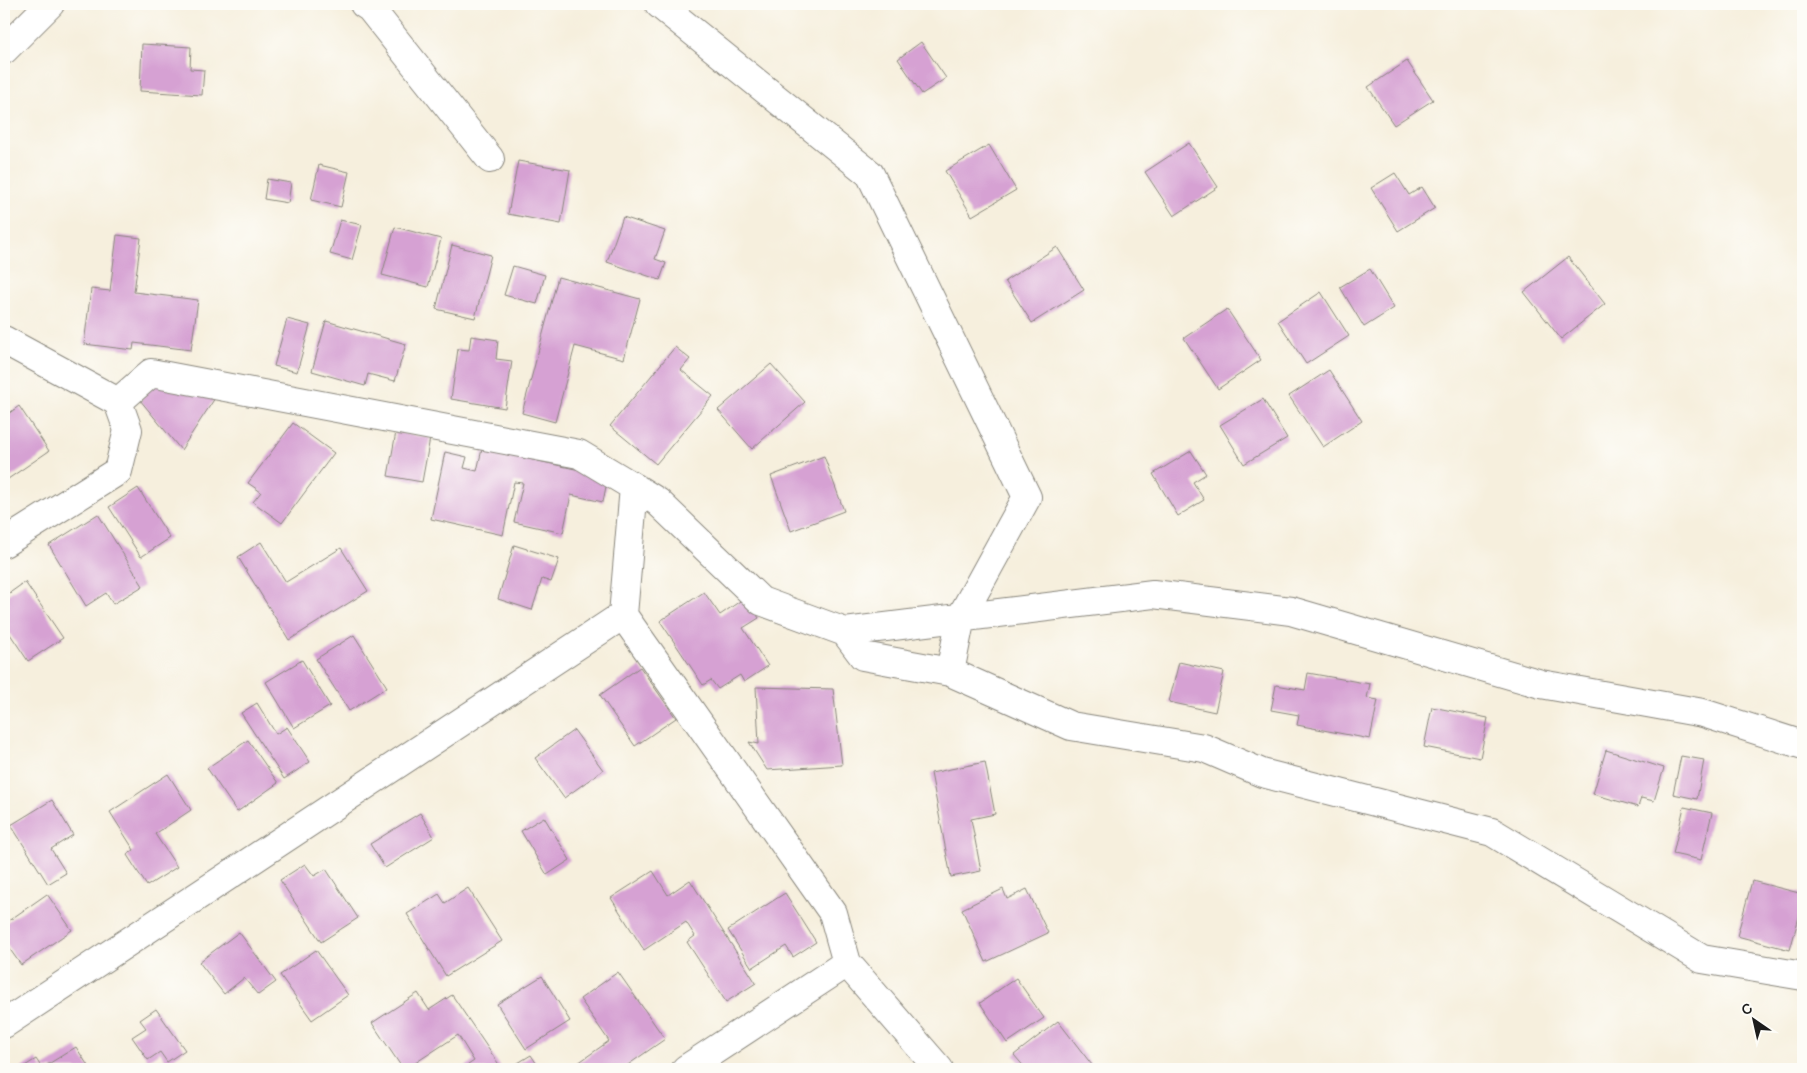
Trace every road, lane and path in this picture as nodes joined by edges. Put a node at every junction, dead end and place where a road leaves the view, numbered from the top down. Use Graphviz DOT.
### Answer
graph roads {
  1 [pos="50,4"];
  2 [pos="364,4"];
  3 [pos="659,4"];
  4 [pos="4,50"];
  5 [pos="490,159"];
  6 [pos="4,340"];
  7 [pos="118,402"];
  8 [pos="634,487"];
  9 [pos="4,543"];
  10 [pos="623,615"];
  11 [pos="962,617"];
  12 [pos="845,632"];
  13 [pos="950,672"];
  14 [pos="1803,745"];
  15 [pos="847,963"];
  16 [pos="1803,976"];
  17 [pos="4,1024"];
  18 [pos="686,1069"];
  19 [pos="939,1069"];
  1 -- 4 [label="street"];
  2 -- 5 [label="street"];
  3 -- 11 [label="street"];
  6 -- 7 [label="street"];
  7 -- 8 [label="street"];
  7 -- 9 [label="street"];
  8 -- 10 [label="street"];
  8 -- 12 [label="street"];
  10 -- 15 [label="street"];
  10 -- 17 [label="street"];
  11 -- 12 [label="street"];
  11 -- 13 [label="street"];
  11 -- 14 [label="street"];
  12 -- 13 [label="street"];
  13 -- 16 [label="street"];
  15 -- 18 [label="street"];
  15 -- 19 [label="street"];
}
